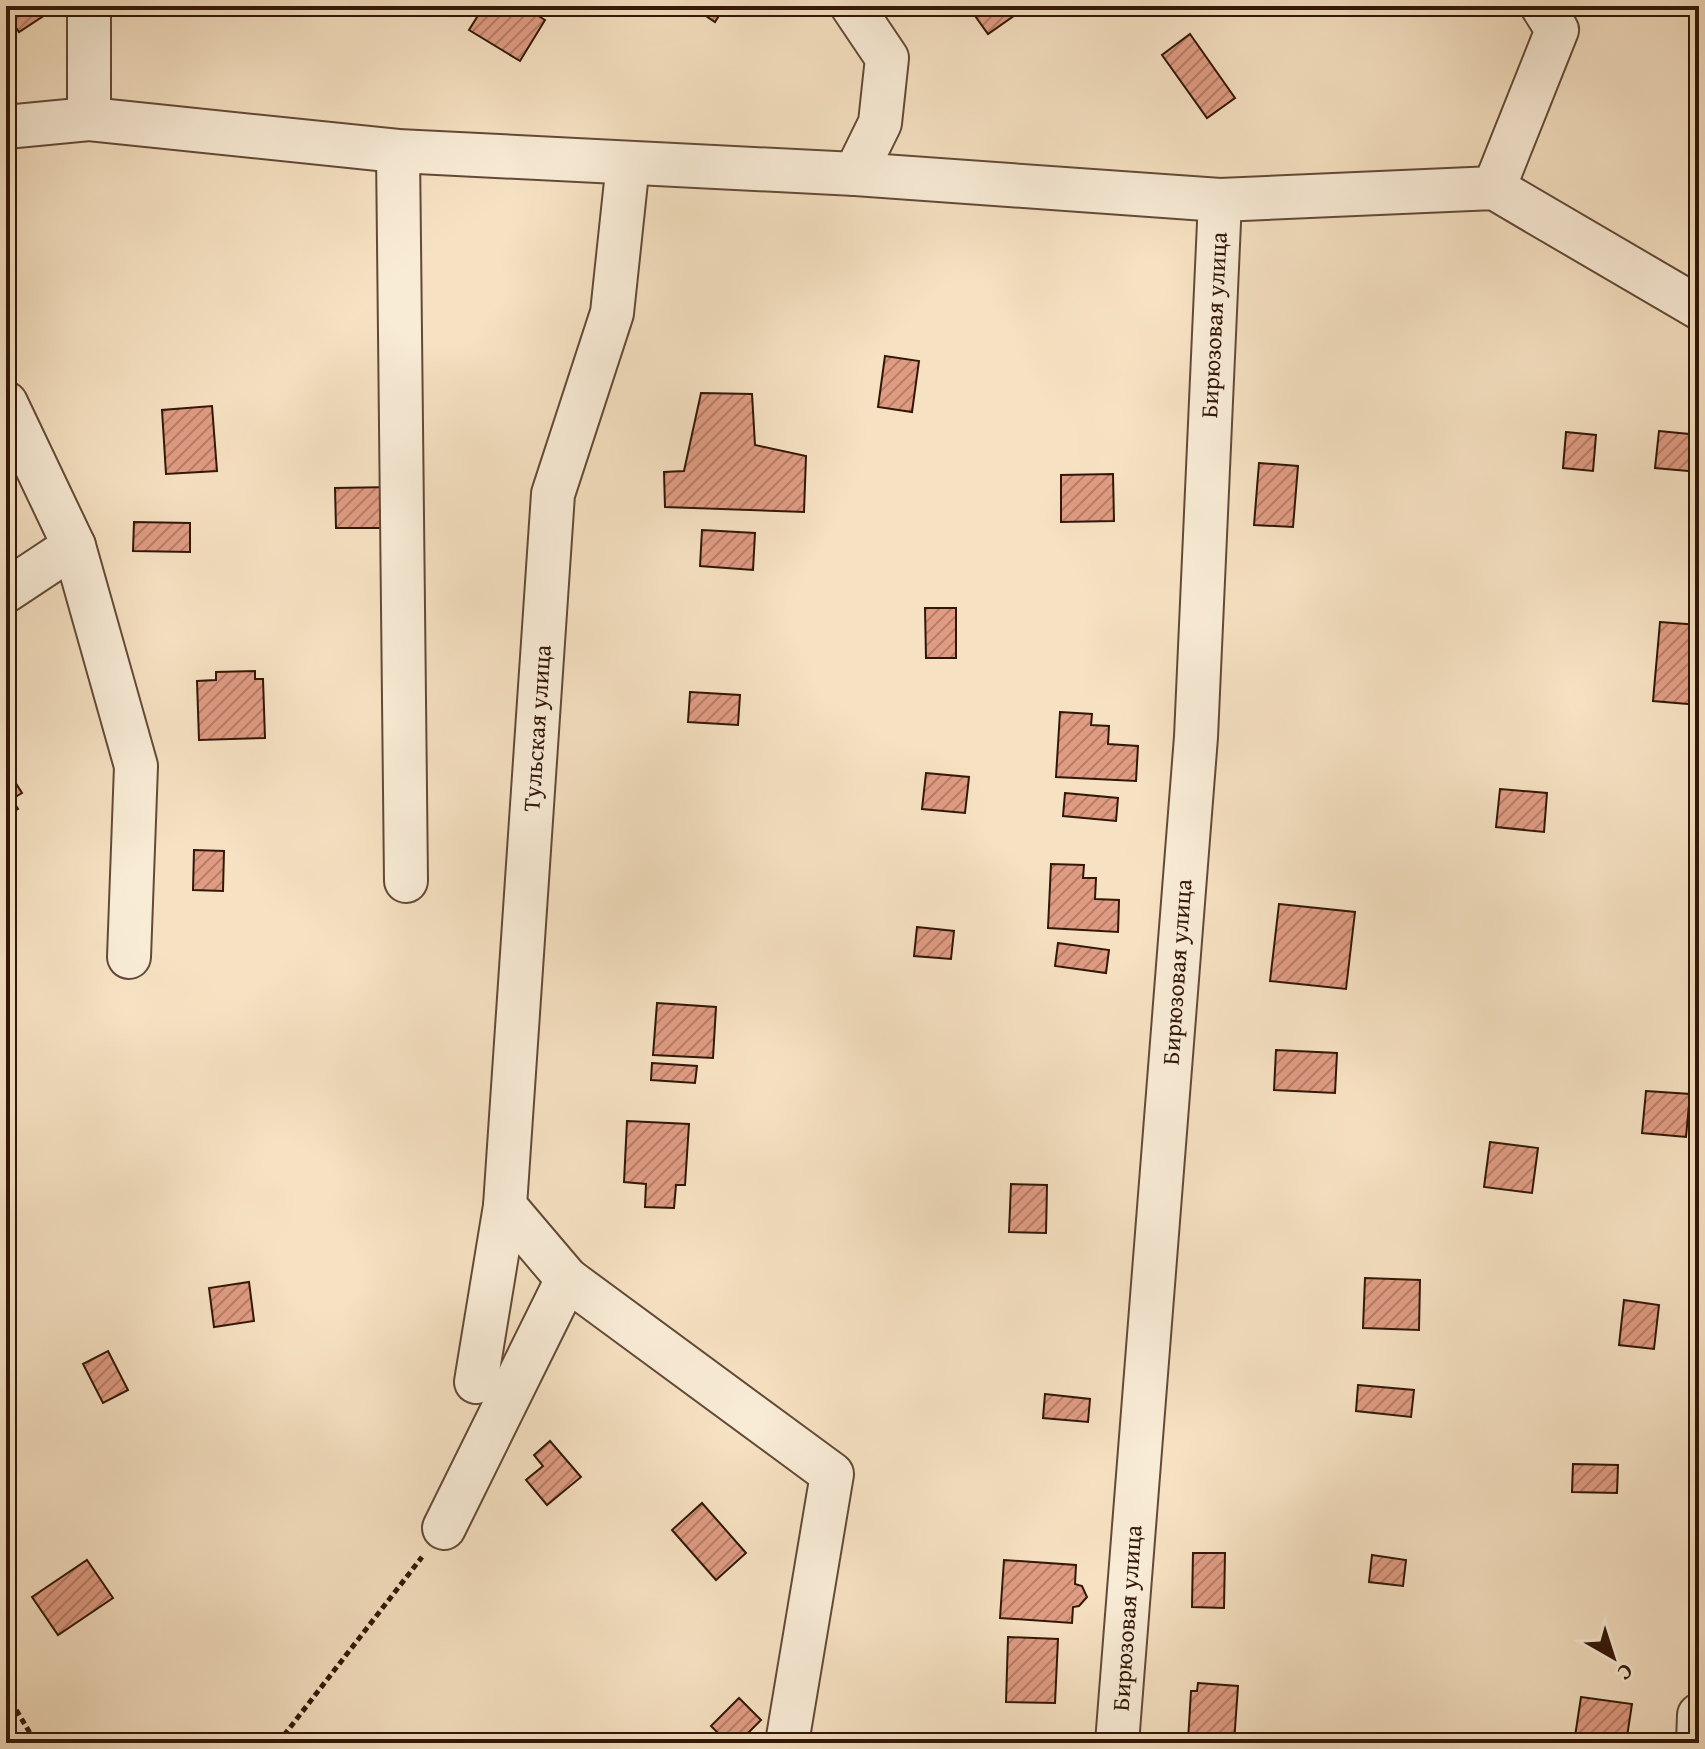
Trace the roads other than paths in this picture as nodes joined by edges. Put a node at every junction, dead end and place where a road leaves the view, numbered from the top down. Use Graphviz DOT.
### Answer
graph roads {
  1 [pos="89,6"];
  2 [pos="852,6"];
  3 [pos="1542,6"];
  4 [pos="89,119"];
  5 [pos="6,127"];
  6 [pos="398,151"];
  7 [pos="628,163"];
  8 [pos="855,174"];
  9 [pos="1494,188"];
  10 [pos="1220,200"];
  11 [pos="1699,308"];
  12 [pos="6,403"];
  13 [pos="74,546"];
  14 [pos="6,591"];
  15 [pos="406,881"];
  16 [pos="129,957"];
  17 [pos="505,1206"];
  18 [pos="567,1279"];
  19 [pos="476,1382"];
  20 [pos="444,1528"];
  21 [pos="1699,1715"];
  22 [pos="787,1743"];
  23 [pos="1117,1743"];
  24 [pos="1698,1743"];
  1 -- 4 [label="street"];
  2 -- 8 [label="street"];
  3 -- 9 [label="street"];
  4 -- 5 [label="street"];
  4 -- 6 [label="street"];
  6 -- 7 [label="street"];
  6 -- 15 [label="street"];
  7 -- 8 [label="street"];
  7 -- 17 [label="street, Тульская улица"];
  8 -- 10 [label="street"];
  9 -- 10 [label="street"];
  9 -- 11 [label="street"];
  10 -- 23 [label="street, Бирюзовая улица"];
  12 -- 13 [label="street"];
  13 -- 14 [label="street"];
  13 -- 16 [label="street"];
  17 -- 18 [label="street"];
  17 -- 19 [label="street, Тульская улица"];
  18 -- 20 [label="street"];
  18 -- 22 [label="street"];
  21 -- 24 [label="street"];
}
